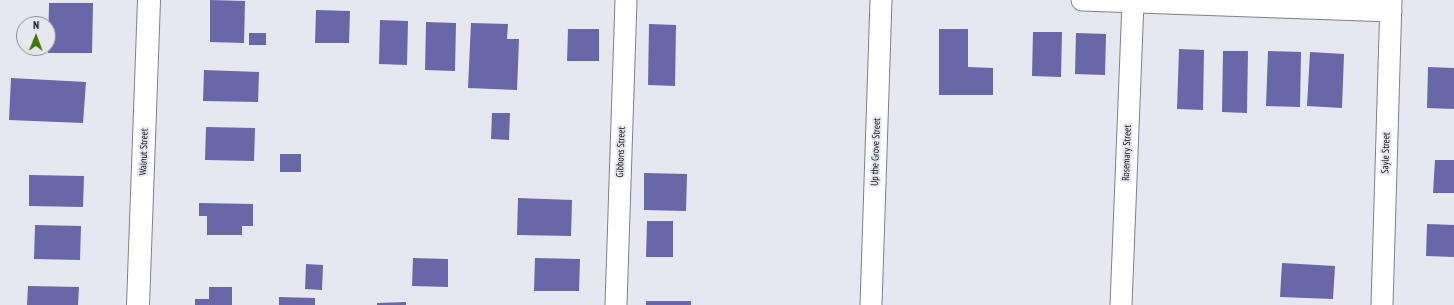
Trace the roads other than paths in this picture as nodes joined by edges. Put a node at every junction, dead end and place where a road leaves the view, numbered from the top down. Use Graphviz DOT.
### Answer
graph roads {
  1 [pos="150,0"];
  2 [pos="626,0"];
  3 [pos="881,0"];
  4 [pos="1082,0"];
  5 [pos="1133,2"];
  6 [pos="1391,5"];
  7 [pos="138,305"];
  8 [pos="616,305"];
  9 [pos="871,305"];
  10 [pos="1121,305"];
  11 [pos="1382,305"];
  1 -- 7 [label="street, Walnut Street"];
  2 -- 8 [label="street, Gibbons Street"];
  3 -- 9 [label="street, Up the Grove Street"];
  4 -- 5 [label="street"];
  5 -- 6 [label="street"];
  5 -- 10 [label="street, Rosemary Street"];
  6 -- 11 [label="street, Sayle Street"];
}
